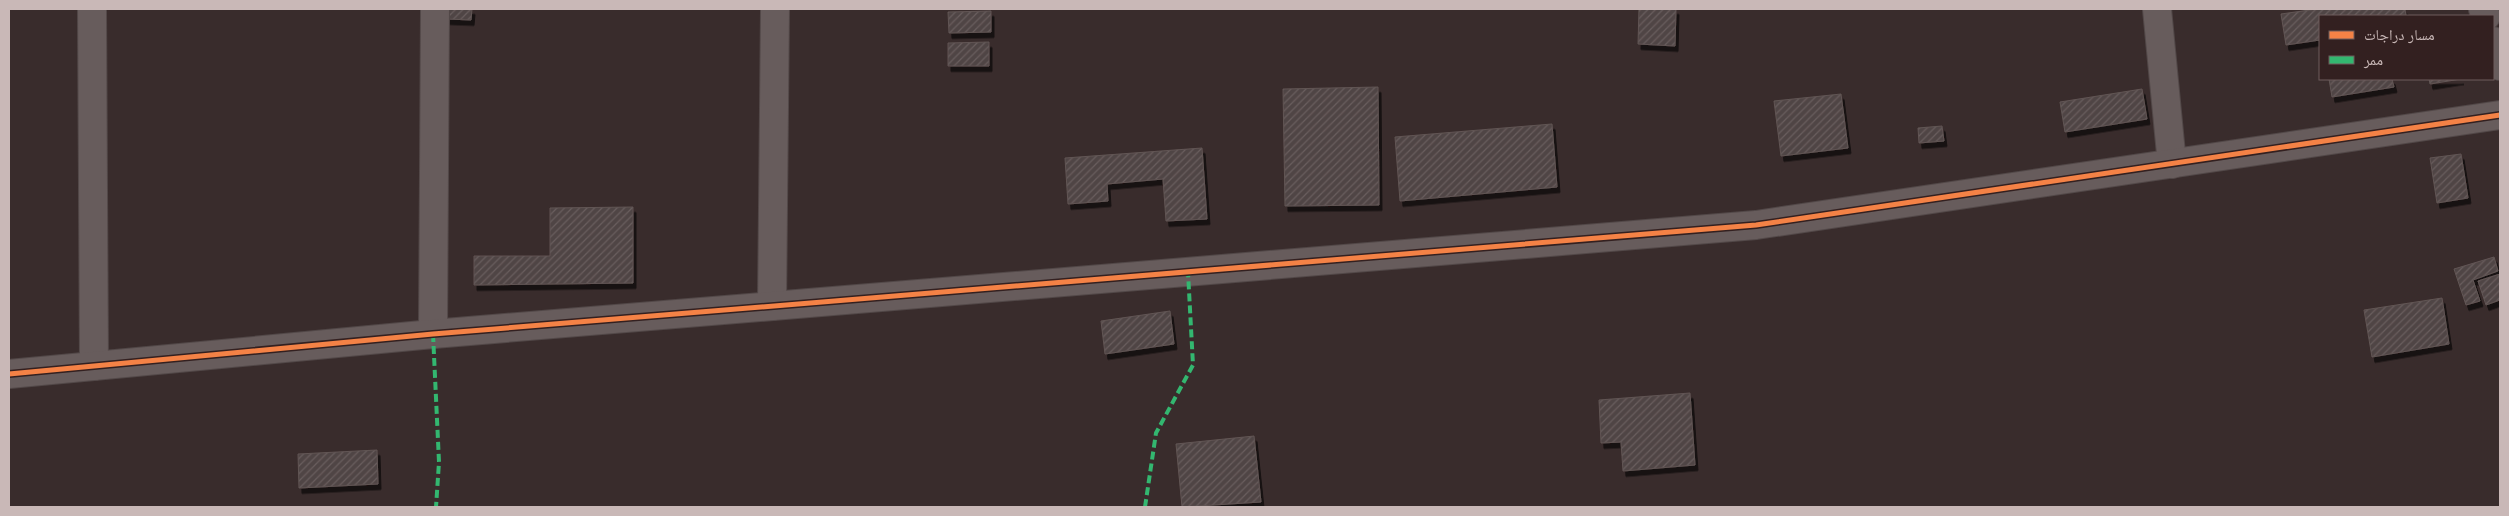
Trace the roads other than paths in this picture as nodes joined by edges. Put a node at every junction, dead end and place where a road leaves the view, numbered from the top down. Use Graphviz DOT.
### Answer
graph roads {
  1 [pos="92,9"];
  2 [pos="435,9"];
  3 [pos="775,9"];
  4 [pos="2156,9"];
  5 [pos="2494,44"];
  6 [pos="2500,66"];
  7 [pos="2500,115"];
  8 [pos="2172,164"];
  9 [pos="772,306"];
  10 [pos="433,334"];
  11 [pos="94,366"];
  12 [pos="9,374"];
  1 -- 11 [label="street"];
  2 -- 10 [label="street"];
  3 -- 9 [label="street"];
  4 -- 8 [label="street"];
  5 -- 6 [label="street"];
  7 -- 8 [label="street"];
  8 -- 9 [label="street"];
  9 -- 10 [label="street"];
  10 -- 11 [label="street"];
  11 -- 12 [label="street"];
}
